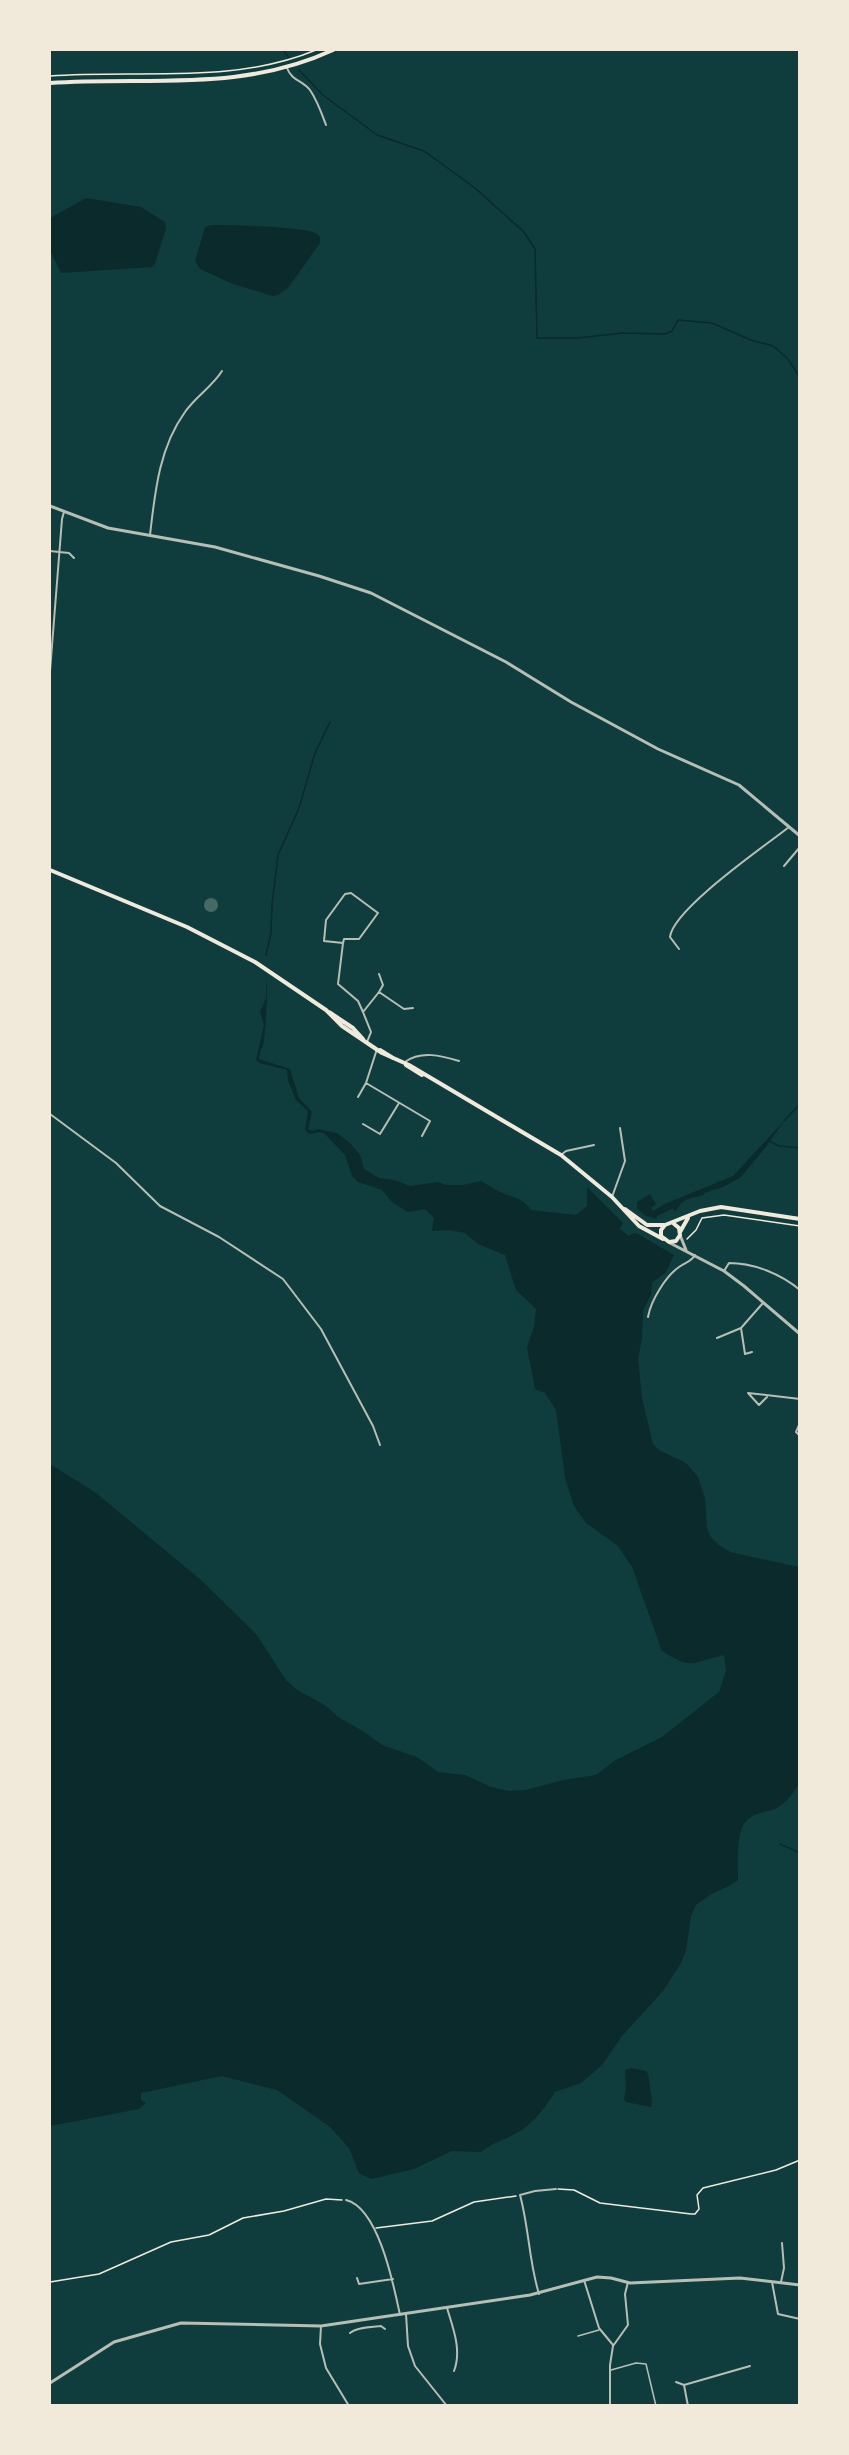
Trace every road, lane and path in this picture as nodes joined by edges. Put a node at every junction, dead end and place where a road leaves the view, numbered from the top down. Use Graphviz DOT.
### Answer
graph roads {
  1 [pos="316,50"];
  2 [pos="333,50"];
  3 [pos="286,68"];
  4 [pos="50,76"];
  5 [pos="52,83"];
  6 [pos="326,125"];
  7 [pos="222,371"];
  8 [pos="50,506"];
  9 [pos="64,512"];
  10 [pos="150,535"];
  11 [pos="50,550"];
  12 [pos="59,552"];
  13 [pos="74,558"];
  14 [pos="50,671"];
  15 [pos="789,827"];
  16 [pos="800,836"];
  17 [pos="800,847"];
  18 [pos="784,866"];
  19 [pos="50,870"];
  20 [pos="343,943"];
  21 [pos="679,949"];
  22 [pos="379,974"];
  23 [pos="379,992"];
  24 [pos="413,1008"];
  25 [pos="363,1012"];
  26 [pos="365,1041"];
  27 [pos="378,1049"];
  28 [pos="459,1061"];
  29 [pos="404,1064"];
  30 [pos="366,1083"];
  31 [pos="358,1098"];
  32 [pos="399,1102"];
  33 [pos="50,1114"];
  34 [pos="363,1124"];
  35 [pos="620,1128"];
  36 [pos="422,1136"];
  37 [pos="594,1145"];
  38 [pos="561,1155"];
  39 [pos="612,1197"];
  40 [pos="625,1209"];
  41 [pos="688,1217"];
  42 [pos="800,1219"];
  43 [pos="673,1223"];
  44 [pos="665,1225"];
  45 [pos="800,1226"];
  46 [pos="680,1233"];
  47 [pos="663,1239"];
  48 [pos="669,1242"];
  49 [pos="685,1242"];
  50 [pos="686,1250"];
  51 [pos="695,1255"];
  52 [pos="724,1271"];
  53 [pos="800,1290"];
  54 [pos="763,1302"];
  55 [pos="648,1317"];
  56 [pos="741,1328"];
  57 [pos="800,1334"];
  58 [pos="717,1338"];
  59 [pos="752,1352"];
  60 [pos="767,1397"];
  61 [pos="800,1399"];
  62 [pos="800,1423"];
  63 [pos="800,1436"];
  64 [pos="380,1445"];
  65 [pos="800,2160"];
  66 [pos="556,2189"];
  67 [pos="520,2195"];
  68 [pos="346,2200"];
  69 [pos="373,2228"];
  70 [pos="782,2243"];
  71 [pos="357,2278"];
  72 [pos="393,2279"];
  73 [pos="584,2280"];
  74 [pos="772,2281"];
  75 [pos="50,2282"];
  76 [pos="628,2282"];
  77 [pos="781,2282"];
  78 [pos="800,2285"];
  79 [pos="539,2294"];
  80 [pos="447,2308"];
  81 [pos="406,2314"];
  82 [pos="400,2315"];
  83 [pos="800,2319"];
  84 [pos="365,2320"];
  85 [pos="321,2326"];
  86 [pos="366,2327"];
  87 [pos="385,2329"];
  88 [pos="600,2330"];
  89 [pos="350,2333"];
  90 [pos="578,2336"];
  91 [pos="613,2346"];
  92 [pos="750,2366"];
  93 [pos="610,2370"];
  94 [pos="454,2371"];
  95 [pos="50,2382"];
  96 [pos="676,2382"];
  97 [pos="684,2385"];
  98 [pos="349,2406"];
  99 [pos="447,2406"];
  100 [pos="610,2406"];
  101 [pos="656,2406"];
  102 [pos="688,2406"];
  1 -- 4 [label="path"];
  2 -- 3 [label="main road"];
  3 -- 5 [label="main road"];
  3 -- 6 [label="street"];
  7 -- 10 [label="street"];
  8 -- 9 [label="street"];
  9 -- 10 [label="street"];
  9 -- 12 [label="street"];
  10 -- 15 [label="street"];
  11 -- 12 [label="street"];
  12 -- 13 [label="street"];
  12 -- 14 [label="street"];
  15 -- 16 [label="street"];
  15 -- 21 [label="street"];
  17 -- 18 [label="street"];
  19 -- 26 [label="main road"];
  20 -- 20 [label="street"];
  20 -- 25 [label="street"];
  22 -- 23 [label="street"];
  23 -- 24 [label="street"];
  23 -- 25 [label="street"];
  25 -- 26 [label="street"];
  26 -- 27 [label="main road"];
  27 -- 29 [label="main road"];
  27 -- 30 [label="street"];
  28 -- 29 [label="street"];
  29 -- 38 [label="main road"];
  30 -- 31 [label="street"];
  30 -- 32 [label="street"];
  32 -- 34 [label="street"];
  32 -- 36 [label="street"];
  33 -- 64 [label="street"];
  35 -- 39 [label="street"];
  37 -- 38 [label="street"];
  38 -- 39 [label="main road"];
  39 -- 40 [label="main road"];
  40 -- 44 [label="main road"];
  40 -- 47 [label="main road"];
  41 -- 42 [label="main road"];
  41 -- 43 [label="main road"];
  41 -- 46 [label="main road"];
  43 -- 44 [label="main road"];
  43 -- 46 [label="main road"];
  44 -- 47 [label="main road"];
  45 -- 49 [label="path"];
  46 -- 48 [label="main road"];
  46 -- 50 [label="street"];
  47 -- 48 [label="main road"];
  48 -- 50 [label="street"];
  50 -- 51 [label="street"];
  51 -- 52 [label="street"];
  51 -- 55 [label="street"];
  52 -- 53 [label="street"];
  52 -- 54 [label="street"];
  54 -- 56 [label="street"];
  54 -- 57 [label="street"];
  56 -- 58 [label="street"];
  56 -- 59 [label="street"];
  60 -- 60 [label="street"];
  60 -- 61 [label="street"];
  62 -- 63 [label="street"];
  65 -- 66 [label="path"];
  66 -- 67 [label="street"];
  67 -- 69 [label="path"];
  67 -- 79 [label="street"];
  68 -- 69 [label="street"];
  68 -- 75 [label="path"];
  69 -- 72 [label="street"];
  70 -- 77 [label="street"];
  71 -- 72 [label="street"];
  72 -- 82 [label="street"];
  73 -- 76 [label="street"];
  73 -- 79 [label="street"];
  73 -- 88 [label="street"];
  74 -- 76 [label="street"];
  74 -- 77 [label="street"];
  74 -- 83 [label="street"];
  76 -- 91 [label="street"];
  77 -- 78 [label="street"];
  79 -- 80 [label="street"];
  80 -- 81 [label="street"];
  80 -- 94 [label="street"];
  81 -- 82 [label="street"];
  81 -- 99 [label="street"];
  82 -- 84 [label="street"];
  84 -- 85 [label="street"];
  84 -- 86 [label="street"];
  85 -- 95 [label="street"];
  85 -- 98 [label="street"];
  86 -- 87 [label="street"];
  86 -- 89 [label="street"];
  88 -- 90 [label="lane"];
  88 -- 91 [label="street"];
  91 -- 93 [label="street"];
  92 -- 97 [label="street"];
  93 -- 100 [label="street"];
  93 -- 101 [label="lane"];
  96 -- 97 [label="street"];
  97 -- 102 [label="street"];
}
